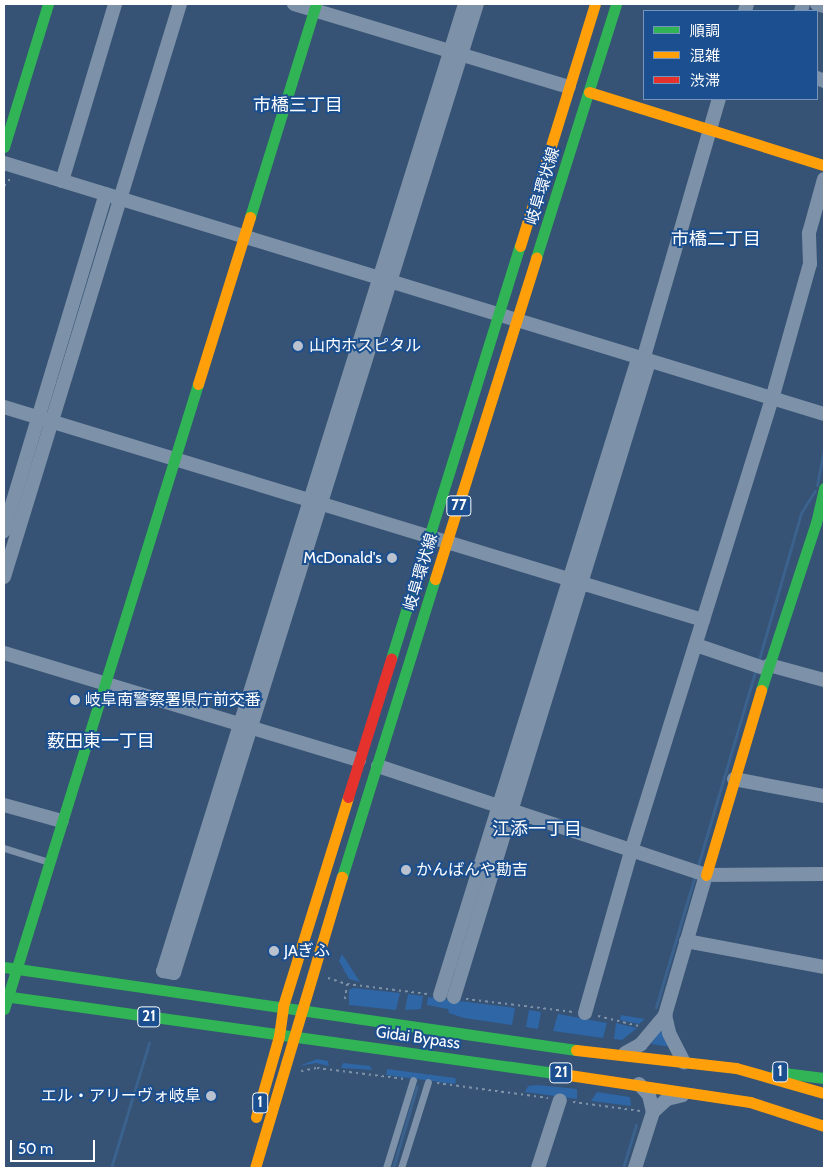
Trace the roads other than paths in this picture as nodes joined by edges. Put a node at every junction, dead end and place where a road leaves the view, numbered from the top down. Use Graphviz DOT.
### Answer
graph roads {
  1 [pos="48,4"];
  2 [pos="115,4"];
  3 [pos="180,4"];
  4 [pos="294,4"];
  5 [pos="465,4"];
  6 [pos="477,4"];
  7 [pos="595,4"];
  8 [pos="616,4"];
  9 [pos="817,4"];
  10 [pos="824,6"];
  11 [pos="315,7"];
  12 [pos="456,53"];
  13 [pos="569,87"];
  14 [pos="590,92"];
  15 [pos="719,100"];
  16 [pos="710,130"];
  17 [pos="4,147"];
  18 [pos="4,163"];
  19 [pos="824,165"];
  20 [pos="824,179"];
  21 [pos="62,181"];
  22 [pos="106,194"];
  23 [pos="120,198"];
  24 [pos="243,236"];
  25 [pos="385,279"];
  26 [pos="500,313"];
  27 [pos="520,319"];
  28 [pos="643,360"];
  29 [pos="772,399"];
  30 [pos="4,407"];
  31 [pos="824,414"];
  32 [pos="45,419"];
  33 [pos="174,459"];
  34 [pos="824,488"];
  35 [pos="314,501"];
  36 [pos="4,531"];
  37 [pos="428,536"];
  38 [pos="448,542"];
  39 [pos="4,576"];
  40 [pos="575,581"];
  41 [pos="703,620"];
  42 [pos="696,644"];
  43 [pos="4,653"];
  44 [pos="762,666"];
  45 [pos="824,680"];
  46 [pos="105,684"];
  47 [pos="244,726"];
  48 [pos="359,760"];
  49 [pos="378,766"];
  50 [pos="734,779"];
  51 [pos="824,796"];
  52 [pos="4,805"];
  53 [pos="505,807"];
  54 [pos="62,821"];
  55 [pos="4,848"];
  56 [pos="632,848"];
  57 [pos="50,862"];
  58 [pos="699,873"];
  59 [pos="824,874"];
  60 [pos="686,941"];
  61 [pos="824,967"];
  62 [pos="10,968"];
  63 [pos="6,996"];
  64 [pos="447,996"];
  65 [pos="282,1006"];
  66 [pos="304,1008"];
  67 [pos="4,1009"];
  68 [pos="585,1013"];
  69 [pos="665,1015"];
  70 [pos="279,1036"];
  71 [pos="294,1039"];
  72 [pos="622,1055"];
  73 [pos="684,1062"];
  74 [pos="736,1068"];
  75 [pos="824,1078"];
  76 [pos="413,1080"];
  77 [pos="428,1082"];
  78 [pos="638,1083"];
  79 [pos="700,1092"];
  80 [pos="824,1093"];
  81 [pos="560,1100"];
  82 [pos="653,1112"];
  83 [pos="824,1126"];
  84 [pos="252,1130"];
  85 [pos="255,1168"];
  86 [pos="386,1168"];
  87 [pos="402,1168"];
  88 [pos="538,1168"];
  89 [pos="635,1168"];
  1 -- 17 [label="main road"];
  2 -- 21 [label="street"];
  3 -- 23 [label="street"];
  4 -- 11 [label="street"];
  5 -- 12 [label="street"];
  6 -- 12 [label="street"];
  7 -- 13 [label="main road, 岐阜環状線 / 77"];
  8 -- 14 [label="main road, 岐阜環状線 / 77"];
  9 -- 10 [label="street"];
  11 -- 12 [label="street"];
  11 -- 24 [label="main road"];
  12 -- 13 [label="street"];
  12 -- 25 [label="street"];
  13 -- 26 [label="main road, 岐阜環状線 / 77"];
  14 -- 16 [label="main road"];
  14 -- 27 [label="main road, 岐阜環状線 / 77"];
  15 -- 16 [label="street"];
  16 -- 19 [label="main road"];
  16 -- 28 [label="street"];
  18 -- 21 [label="street"];
  20 -- 29 [label="street"];
  21 -- 22 [label="street"];
  22 -- 23 [label="street"];
  22 -- 32 [label="street"];
  23 -- 24 [label="street"];
  23 -- 32 [label="street"];
  24 -- 25 [label="street"];
  24 -- 33 [label="main road"];
  25 -- 26 [label="street"];
  25 -- 35 [label="street"];
  26 -- 27 [label="street"];
  26 -- 37 [label="main road, 岐阜環状線 / 77"];
  27 -- 28 [label="street"];
  27 -- 38 [label="main road, 岐阜環状線 / 77"];
  28 -- 29 [label="street"];
  28 -- 40 [label="street"];
  29 -- 31 [label="street"];
  29 -- 41 [label="street"];
  30 -- 32 [label="street"];
  32 -- 33 [label="street"];
  32 -- 36 [label="street"];
  32 -- 39 [label="street"];
  33 -- 35 [label="street"];
  33 -- 46 [label="main road"];
  34 -- 44 [label="main road"];
  35 -- 37 [label="street"];
  35 -- 47 [label="street"];
  37 -- 38 [label="street"];
  37 -- 48 [label="main road, 岐阜環状線 / 77"];
  38 -- 40 [label="street"];
  38 -- 49 [label="main road, 岐阜環状線 / 77"];
  40 -- 41 [label="street"];
  40 -- 53 [label="street"];
  41 -- 42 [label="street"];
  42 -- 44 [label="street"];
  42 -- 56 [label="street"];
  43 -- 46 [label="street"];
  44 -- 45 [label="street"];
  44 -- 50 [label="main road"];
  46 -- 47 [label="street"];
  46 -- 54 [label="main road"];
  47 -- 47 [label="street"];
  47 -- 48 [label="street"];
  48 -- 65 [label="main road, 岐阜環状線 / 77"];
  49 -- 53 [label="street"];
  49 -- 66 [label="main road, 岐阜環状線 / 77"];
  50 -- 51 [label="street"];
  50 -- 58 [label="main road"];
  52 -- 54 [label="street"];
  53 -- 56 [label="street"];
  53 -- 64 [label="street"];
  54 -- 57 [label="main road"];
  55 -- 57 [label="lane"];
  56 -- 58 [label="street"];
  56 -- 68 [label="street"];
  57 -- 62 [label="main road"];
  58 -- 59 [label="street"];
  58 -- 60 [label="street"];
  60 -- 61 [label="street"];
  60 -- 69 [label="street"];
  62 -- 63 [label="main road"];
  62 -- 65 [label="main road, Gidai Bypass / 21"];
  63 -- 67 [label="main road"];
  63 -- 70 [label="main road, Gidai Bypass / 21"];
  65 -- 66 [label="main road, Gidai Bypass / 21"];
  65 -- 70 [label="main road, 77"];
  66 -- 71 [label="main road, 77"];
  66 -- 72 [label="main road, Gidai Bypass / 21"];
  69 -- 72 [label="street"];
  69 -- 73 [label="street"];
  70 -- 71 [label="main road, Gidai Bypass / 21"];
  70 -- 84 [label="main road, 1"];
  71 -- 78 [label="main road, Gidai Bypass / 21"];
  71 -- 85 [label="main road, 1"];
  72 -- 73 [label="main road, Gidai Bypass / 21"];
  73 -- 74 [label="main road, Gidai Bypass / 21"];
  74 -- 75 [label="main road, 1"];
  74 -- 80 [label="main road, Gidai Bypass / 21"];
  76 -- 86 [label="lane"];
  77 -- 87 [label="lane"];
  78 -- 79 [label="main road, Gidai Bypass / 21"];
  78 -- 82 [label="street"];
  79 -- 82 [label="street"];
  79 -- 83 [label="main road, Gidai Bypass / 21"];
  81 -- 88 [label="street"];
  82 -- 89 [label="street"];
}
